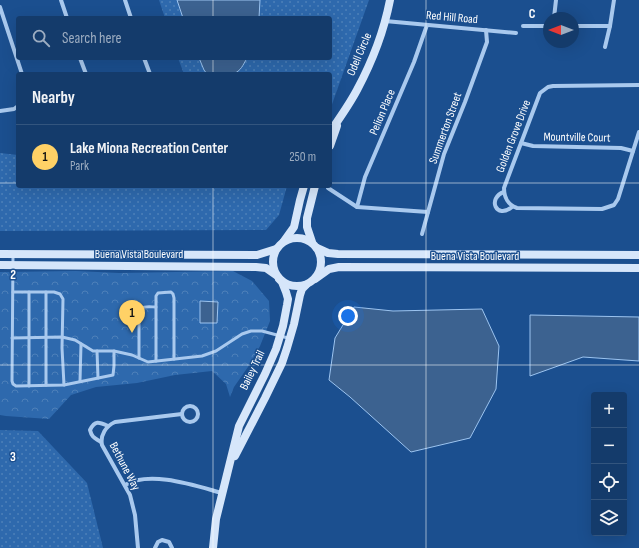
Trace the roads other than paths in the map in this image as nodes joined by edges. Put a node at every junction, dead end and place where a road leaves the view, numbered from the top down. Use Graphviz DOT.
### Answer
graph roads {
  1 [pos="61,0"];
  2 [pos="125,0"];
  3 [pos="390,0"];
  4 [pos="556,0"];
  5 [pos="614,0"];
  6 [pos="0,7"];
  7 [pos="555,12"];
  8 [pos="66,16"];
  9 [pos="130,16"];
  10 [pos="385,21"];
  11 [pos="427,25"];
  12 [pos="523,26"];
  13 [pos="543,26"];
  14 [pos="579,26"];
  15 [pos="610,26"];
  16 [pos="486,30"];
  17 [pos="516,33"];
  18 [pos="605,47"];
  19 [pos="16,56"];
  20 [pos="17,60"];
  21 [pos="81,60"];
  22 [pos="145,60"];
  23 [pos="21,72"];
  24 [pos="85,72"];
  25 [pos="149,72"];
  26 [pos="639,85"];
  27 [pos="16,108"];
  28 [pos="0,111"];
  29 [pos="342,114"];
  30 [pos="332,129"];
  31 [pos="639,132"];
  32 [pos="332,141"];
  33 [pos="521,143"];
  34 [pos="633,151"];
  35 [pos="303,188"];
  36 [pos="314,188"];
  37 [pos="328,188"];
  38 [pos="504,192"];
  39 [pos="357,207"];
  40 [pos="512,207"];
  41 [pos="428,212"];
  42 [pos="422,234"];
  43 [pos="284,241"];
  44 [pos="314,245"];
  45 [pos="276,249"];
  46 [pos="0,254"];
  47 [pos="13,254"];
  48 [pos="639,255"];
  49 [pos="0,265"];
  50 [pos="13,265"];
  51 [pos="639,268"];
  52 [pos="278,277"];
  53 [pos="315,279"];
  54 [pos="306,285"];
  55 [pos="13,292"];
  56 [pos="28,292"];
  57 [pos="46,292"];
  58 [pos="156,307"];
  59 [pos="280,336"];
  60 [pos="62,337"];
  61 [pos="12,338"];
  62 [pos="28,338"];
  63 [pos="46,338"];
  64 [pos="290,339"];
  65 [pos="81,344"];
  66 [pos="97,351"];
  67 [pos="114,351"];
  68 [pos="139,358"];
  69 [pos="174,359"];
  70 [pos="156,361"];
  71 [pos="98,378"];
  72 [pos="80,381"];
  73 [pos="46,385"];
  74 [pos="64,385"];
  75 [pos="29,386"];
  76 [pos="182,414"];
  77 [pos="108,426"];
  78 [pos="101,442"];
  79 [pos="228,472"];
  80 [pos="125,485"];
  81 [pos="222,493"];
  82 [pos="138,548"];
  83 [pos="155,548"];
  84 [pos="172,548"];
  85 [pos="212,548"];
  1 -- 8 [label="street"];
  2 -- 9 [label="street"];
  3 -- 10 [label="main road, Odell Circle"];
  4 -- 7 [label="street"];
  5 -- 15 [label="street"];
  6 -- 19 [label="street"];
  10 -- 11 [label="street, Red Hill Road"];
  10 -- 29 [label="main road, Odell Circle"];
  11 -- 16 [label="street, Red Hill Road"];
  11 -- 39 [label="street, Pelion Place"];
  12 -- 13 [label="street"];
  14 -- 15 [label="street"];
  15 -- 18 [label="street"];
  16 -- 17 [label="street, Red Hill Road"];
  16 -- 41 [label="street, Summerton Street"];
  20 -- 23 [label="street"];
  21 -- 24 [label="street"];
  22 -- 25 [label="street"];
  26 -- 33 [label="street, Golden Grove Drive"];
  27 -- 28 [label="street"];
  29 -- 30 [label="main road, Odell Circle"];
  29 -- 32 [label="main road, Odell Circle"];
  31 -- 34 [label="street, Golden Grove Drive"];
  33 -- 34 [label="street, Mountville Court"];
  33 -- 38 [label="street, Golden Grove Drive"];
  34 -- 40 [label="street, Golden Grove Drive"];
  35 -- 43 [label="main road"];
  36 -- 44 [label="main road"];
  37 -- 39 [label="street"];
  38 -- 40 [label="street, Golden Grove Drive"];
  38 -- 40 [label="street, Golden Grove Drive"];
  39 -- 41 [label="street"];
  41 -- 42 [label="street, Summerton Street"];
  43 -- 44 [label="main road, Buena Vista Boulevard"];
  43 -- 45 [label="main road, Buena Vista Boulevard"];
  44 -- 48 [label="main road, Buena Vista Boulevard"];
  44 -- 53 [label="main road"];
  45 -- 47 [label="main road, Buena Vista Boulevard"];
  45 -- 52 [label="main road"];
  46 -- 47 [label="main road, Buena Vista Boulevard"];
  47 -- 50 [label="lane"];
  49 -- 50 [label="main road, Buena Vista Boulevard"];
  50 -- 52 [label="main road, Buena Vista Boulevard"];
  50 -- 55 [label="lane"];
  51 -- 53 [label="main road, Buena Vista Boulevard"];
  52 -- 54 [label="main road, Buena Vista Boulevard"];
  52 -- 59 [label="main road, Bailey Trail"];
  53 -- 54 [label="main road, Buena Vista Boulevard"];
  54 -- 64 [label="main road, Bailey Trail"];
  55 -- 56 [label="lane"];
  55 -- 61 [label="lane"];
  56 -- 57 [label="lane"];
  56 -- 62 [label="lane"];
  57 -- 60 [label="lane"];
  57 -- 63 [label="lane"];
  58 -- 68 [label="lane"];
  58 -- 69 [label="lane"];
  58 -- 70 [label="lane"];
  59 -- 64 [label="lane"];
  59 -- 69 [label="lane"];
  59 -- 79 [label="main road, Bailey Trail"];
  60 -- 63 [label="lane"];
  60 -- 65 [label="lane"];
  60 -- 74 [label="lane"];
  61 -- 62 [label="lane"];
  61 -- 75 [label="lane"];
  62 -- 63 [label="lane"];
  62 -- 75 [label="lane"];
  63 -- 73 [label="lane"];
  64 -- 79 [label="main road, Bailey Trail"];
  65 -- 66 [label="lane"];
  65 -- 72 [label="lane"];
  66 -- 67 [label="lane"];
  66 -- 71 [label="lane"];
  67 -- 68 [label="lane"];
  67 -- 71 [label="lane"];
  68 -- 70 [label="lane"];
  69 -- 70 [label="lane"];
  71 -- 72 [label="lane"];
  72 -- 74 [label="lane"];
  73 -- 74 [label="lane"];
  73 -- 75 [label="lane"];
  76 -- 76 [label="street, Bethune Way"];
  76 -- 77 [label="street, Bethune Way"];
  77 -- 78 [label="street, Bethune Way"];
  77 -- 78 [label="street, Bethune Way"];
  78 -- 80 [label="street, Bethune Way"];
  79 -- 81 [label="main road, Bailey Trail"];
  80 -- 81 [label="street"];
  80 -- 82 [label="street, Bethune Way"];
  81 -- 85 [label="main road, Bailey Trail"];
  83 -- 84 [label="street"];
}
